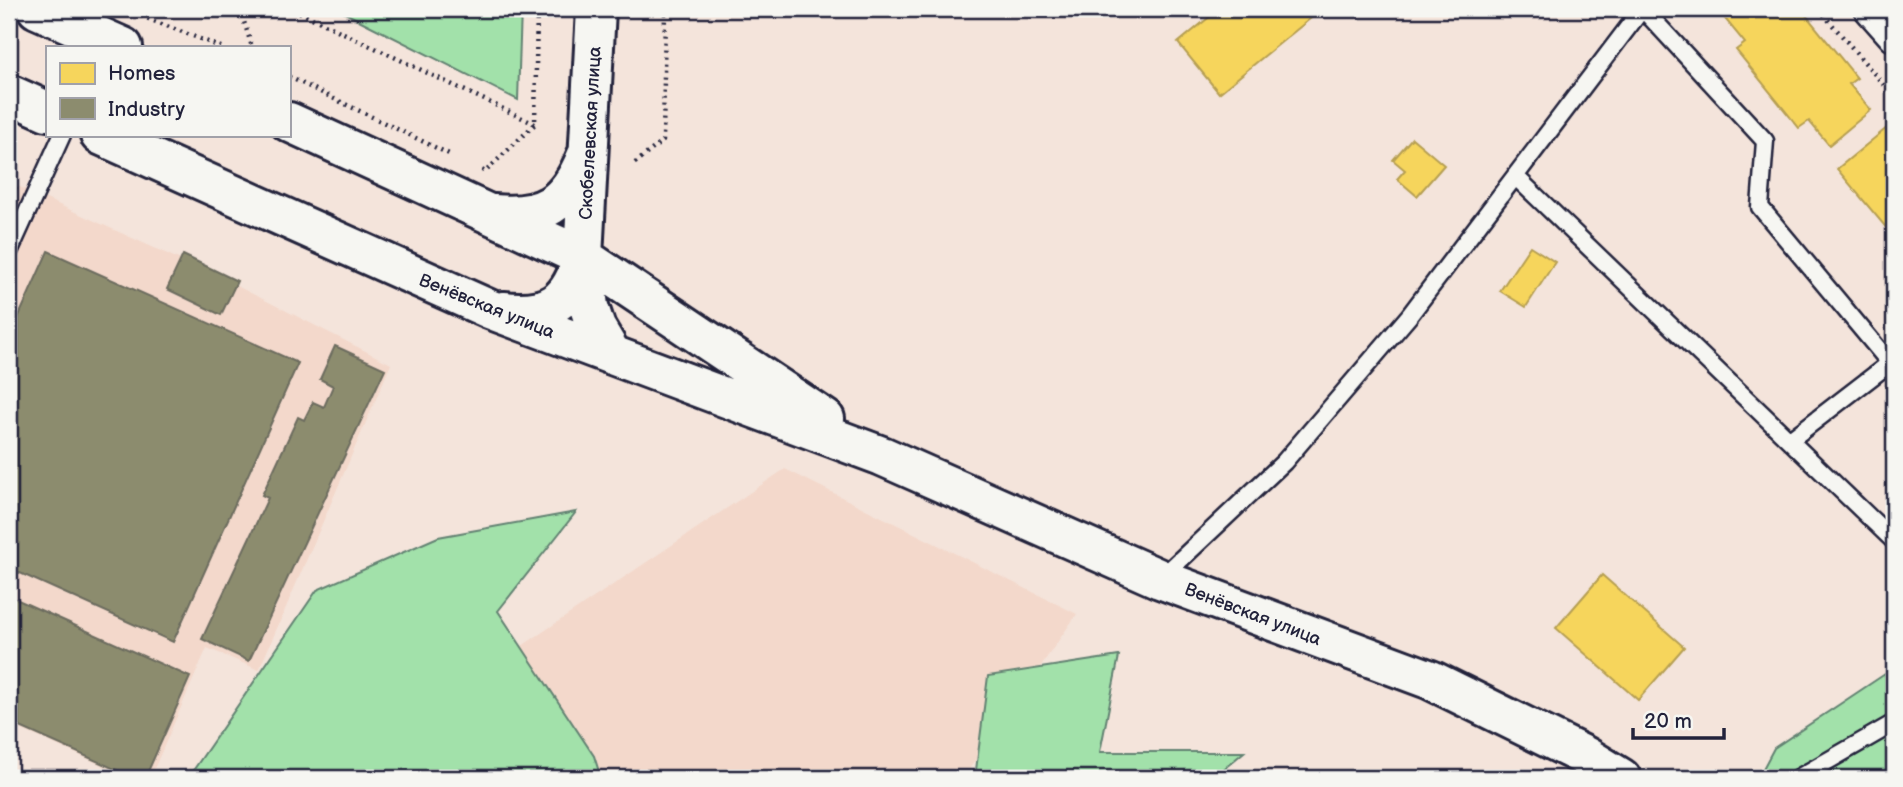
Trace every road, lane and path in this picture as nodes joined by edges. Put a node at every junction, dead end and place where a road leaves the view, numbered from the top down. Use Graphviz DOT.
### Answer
graph roads {
  1 [pos="37,9"];
  2 [pos="240,9"];
  3 [pos="293,9"];
  4 [pos="537,9"];
  5 [pos="596,9"];
  6 [pos="665,9"];
  7 [pos="1643,9"];
  8 [pos="1819,9"];
  9 [pos="1870,9"];
  10 [pos="129,30"];
  11 [pos="1894,36"];
  12 [pos="216,46"];
  13 [pos="252,46"];
  14 [pos="290,77"];
  15 [pos="9,94"];
  16 [pos="1894,96"];
  17 [pos="46,111"];
  18 [pos="290,122"];
  19 [pos="535,124"];
  20 [pos="62,136"];
  21 [pos="102,136"];
  22 [pos="590,146"];
  23 [pos="461,160"];
  24 [pos="635,163"];
  25 [pos="473,166"];
  26 [pos="1515,176"];
  27 [pos="491,214"];
  28 [pos="9,251"];
  29 [pos="583,257"];
  30 [pos="489,309"];
  31 [pos="612,355"];
  32 [pos="1892,363"];
  33 [pos="1790,440"];
  34 [pos="882,456"];
  35 [pos="1894,541"];
  36 [pos="1160,579"];
  37 [pos="1894,723"];
  38 [pos="1621,778"];
  39 [pos="1798,778"];
  1 -- 10 [label="street"];
  2 -- 13 [label="path"];
  3 -- 19 [label="path"];
  4 -- 19 [label="path"];
  5 -- 22 [label="street, Скобелевская улица"];
  6 -- 24 [label="path"];
  7 -- 26 [label="lane"];
  7 -- 32 [label="lane"];
  8 -- 16 [label="path"];
  9 -- 11 [label="street"];
  10 -- 12 [label="path"];
  14 -- 23 [label="path"];
  15 -- 17 [label="street"];
  18 -- 27 [label="street, Венёвская улица"];
  19 -- 25 [label="path"];
  20 -- 28 [label="lane"];
  21 -- 30 [label="street, Венёвская улица"];
  22 -- 27 [label="street"];
  22 -- 29 [label="street, Скобелевская улица"];
  26 -- 33 [label="lane"];
  26 -- 36 [label="lane"];
  27 -- 29 [label="street, Венёвская улица"];
  29 -- 30 [label="street"];
  29 -- 31 [label="street"];
  29 -- 34 [label="street, Венёвская улица"];
  30 -- 31 [label="street, Венёвская улица"];
  31 -- 34 [label="street, Венёвская улица"];
  32 -- 33 [label="lane"];
  33 -- 35 [label="lane"];
  34 -- 36 [label="street, Венёвская улица"];
  36 -- 38 [label="street, Венёвская улица"];
  37 -- 39 [label="lane"];
}
